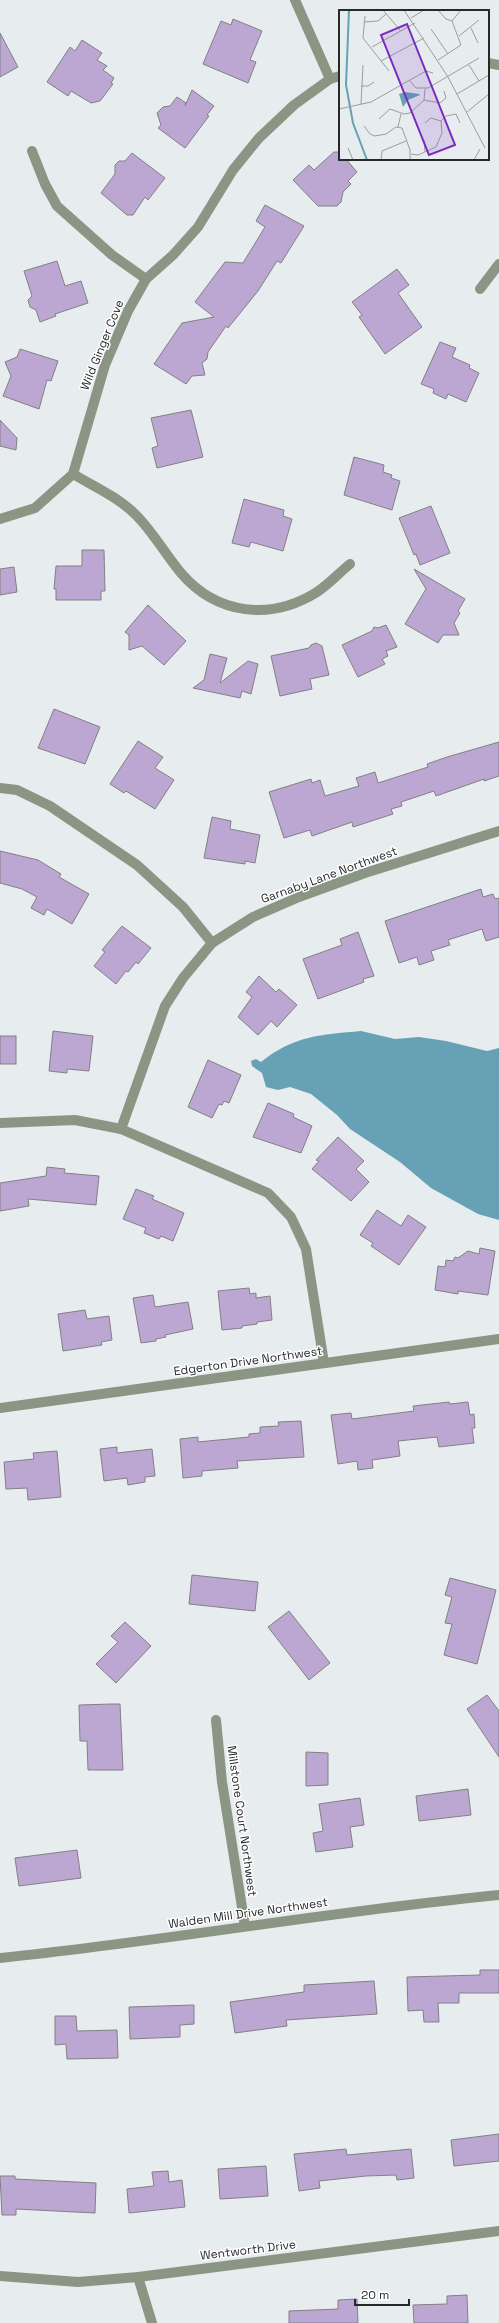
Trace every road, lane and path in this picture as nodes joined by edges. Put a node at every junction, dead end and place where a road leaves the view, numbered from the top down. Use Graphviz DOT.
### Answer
graph roads {
  1 [pos="295,0"];
  2 [pos="489,63"];
  3 [pos="499,65"];
  4 [pos="339,76"];
  5 [pos="330,80"];
  6 [pos="32,151"];
  7 [pos="499,264"];
  8 [pos="146,279"];
  9 [pos="480,290"];
  10 [pos="73,474"];
  11 [pos="0,519"];
  12 [pos="350,564"];
  13 [pos="0,788"];
  14 [pos="499,830"];
  15 [pos="212,943"];
  16 [pos="0,1123"];
  17 [pos="121,1129"];
  18 [pos="499,1339"];
  19 [pos="324,1363"];
  20 [pos="0,1408"];
  21 [pos="216,1720"];
  22 [pos="499,1895"];
  23 [pos="245,1926"];
  24 [pos="0,1958"];
  25 [pos="499,2231"];
  26 [pos="0,2276"];
  27 [pos="138,2277"];
  28 [pos="152,2323"];
  1 -- 5 [label="street"];
  2 -- 3 [label="street"];
  4 -- 5 [label="street, Wild Ginger Cove"];
  5 -- 8 [label="street, Wild Ginger Cove"];
  6 -- 8 [label="street"];
  7 -- 9 [label="street"];
  8 -- 10 [label="street, Wild Ginger Cove"];
  10 -- 11 [label="street"];
  10 -- 12 [label="street"];
  13 -- 15 [label="street"];
  14 -- 15 [label="street, Garnaby Lane Northwest"];
  15 -- 17 [label="street, Garnaby Lane Northwest"];
  16 -- 17 [label="street"];
  17 -- 19 [label="street"];
  18 -- 19 [label="street, Edgerton Drive Northwest"];
  19 -- 20 [label="street, Edgerton Drive Northwest"];
  21 -- 23 [label="street, Millstone Court Northwest"];
  22 -- 23 [label="street, Walden Mill Drive Northwest"];
  23 -- 24 [label="street, Walden Mill Drive Northwest"];
  25 -- 27 [label="street, Wentworth Drive"];
  26 -- 27 [label="street, Wentworth Drive"];
  27 -- 28 [label="street"];
}
